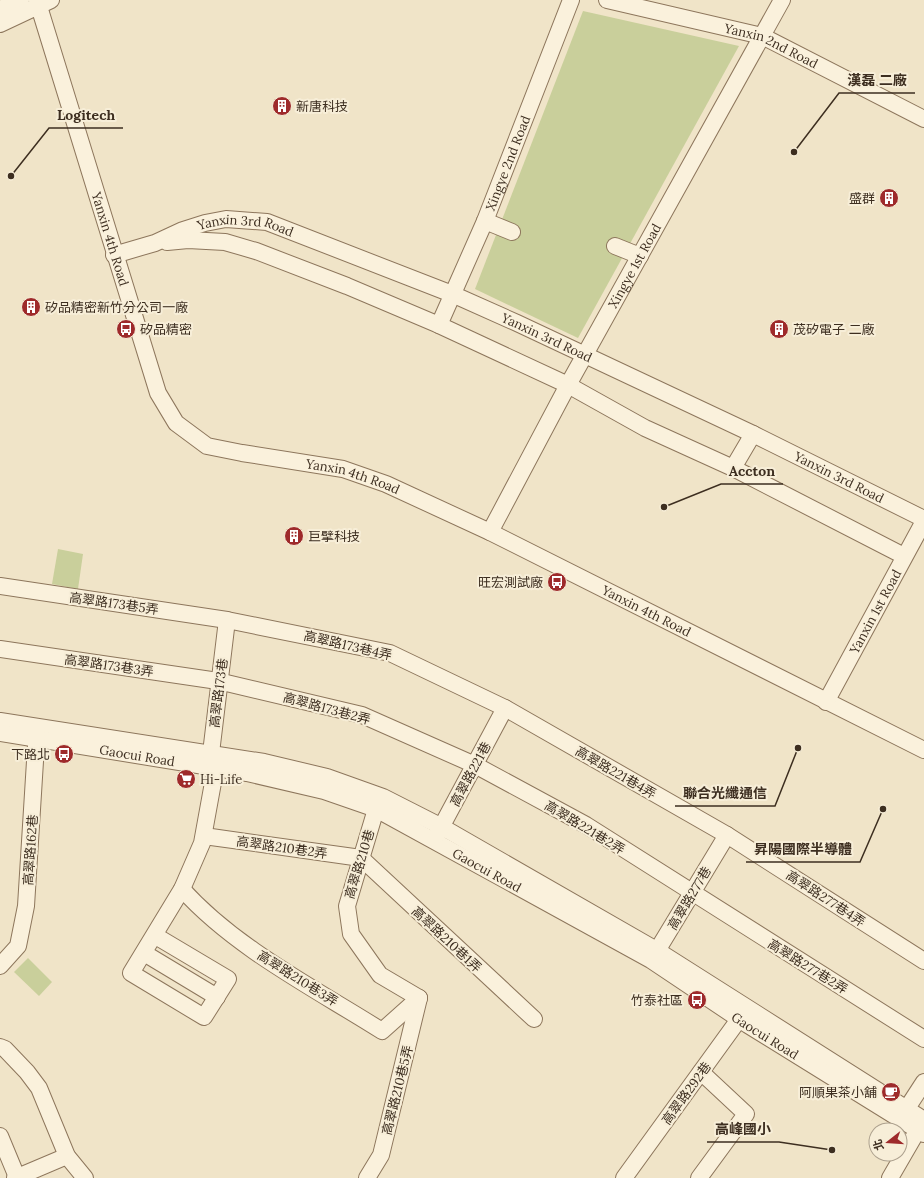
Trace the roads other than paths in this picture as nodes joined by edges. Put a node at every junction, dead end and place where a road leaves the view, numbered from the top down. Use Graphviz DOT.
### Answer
graph roads {
  1 [pos="21,0"];
  2 [pos="571,0"];
  3 [pos="607,0"];
  4 [pos="782,0"];
  5 [pos="43,2"];
  6 [pos="0,10"];
  7 [pos="0,24"];
  8 [pos="762,36"];
  9 [pos="924,120"];
  10 [pos="483,224"];
  11 [pos="510,236"];
  12 [pos="155,243"];
  13 [pos="615,246"];
  14 [pos="114,255"];
  15 [pos="640,256"];
  16 [pos="452,294"];
  17 [pos="439,325"];
  18 [pos="585,355"];
  19 [pos="568,385"];
  20 [pos="753,434"];
  21 [pos="733,468"];
  22 [pos="924,520"];
  23 [pos="490,532"];
  24 [pos="904,556"];
  25 [pos="0,586"];
  26 [pos="228,620"];
  27 [pos="0,648"];
  28 [pos="218,681"];
  29 [pos="826,702"];
  30 [pos="505,708"];
  31 [pos="0,721"];
  32 [pos="0,732"];
  33 [pos="37,733"];
  34 [pos="924,750"];
  35 [pos="213,760"];
  36 [pos="475,765"];
  37 [pos="379,803"];
  38 [pos="438,833"];
  39 [pos="727,835"];
  40 [pos="204,836"];
  41 [pos="361,858"];
  42 [pos="182,889"];
  43 [pos="692,893"];
  44 [pos="154,935"];
  45 [pos="144,953"];
  46 [pos="654,956"];
  47 [pos="924,961"];
  48 [pos="0,966"];
  49 [pos="217,997"];
  50 [pos="419,998"];
  51 [pos="743,1014"];
  52 [pos="534,1019"];
  53 [pos="924,1039"];
  54 [pos="0,1047"];
  55 [pos="701,1072"];
  56 [pos="924,1082"];
  57 [pos="903,1115"];
  58 [pos="922,1126"];
  59 [pos="0,1136"];
  60 [pos="67,1156"];
  61 [pos="16,1178"];
  62 [pos="85,1178"];
  63 [pos="367,1178"];
  64 [pos="624,1178"];
  65 [pos="699,1178"];
  66 [pos="890,1178"];
  1 -- 6 [label="street"];
  2 -- 10 [label="street, Xingye 2nd Road"];
  3 -- 8 [label="street, Yanxin 2nd Road"];
  4 -- 8 [label="street, Xingye 1st Road"];
  5 -- 7 [label="street"];
  5 -- 14 [label="street, Yanxin 4th Road"];
  8 -- 9 [label="street, Yanxin 2nd Road"];
  8 -- 15 [label="street, Xingye 1st Road"];
  10 -- 11 [label="street"];
  10 -- 16 [label="street, Xingye 2nd Road"];
  12 -- 14 [label="street, Yanxin 3rd Road"];
  12 -- 16 [label="street, Yanxin 3rd Road"];
  12 -- 17 [label="street, Yanxin 3rd Road"];
  13 -- 15 [label="street"];
  14 -- 23 [label="street, Yanxin 4th Road"];
  15 -- 18 [label="street, Xingye 1st Road"];
  16 -- 17 [label="street, Xingye 2nd Road"];
  16 -- 18 [label="street, Yanxin 3rd Road"];
  17 -- 19 [label="street, Yanxin 3rd Road"];
  18 -- 19 [label="street, Xingye 1st Road"];
  18 -- 20 [label="street, Yanxin 3rd Road"];
  19 -- 21 [label="street, Yanxin 3rd Road"];
  19 -- 23 [label="street, Xingye 1st Road"];
  20 -- 21 [label="street"];
  20 -- 22 [label="street, Yanxin 3rd Road"];
  21 -- 24 [label="street, Yanxin 3rd Road"];
  22 -- 24 [label="street, Yanxin 1st Road"];
  23 -- 29 [label="street, Yanxin 4th Road"];
  24 -- 29 [label="street, Yanxin 1st Road"];
  25 -- 26 [label="street, 高翠路173巷5弄"];
  26 -- 28 [label="street, 高翠路173巷"];
  26 -- 30 [label="street, 高翠路173巷4弄"];
  27 -- 28 [label="street, 高翠路173巷3弄"];
  28 -- 35 [label="street, 高翠路173巷"];
  28 -- 36 [label="street, 高翠路173巷2弄"];
  29 -- 34 [label="street, Yanxin 4th Road"];
  30 -- 36 [label="street, 高翠路221巷"];
  30 -- 39 [label="street, 高翠路221巷4弄"];
  31 -- 33 [label="street, Gaocui Road"];
  32 -- 33 [label="street, Gaocui Road"];
  33 -- 35 [label="street, Gaocui Road"];
  33 -- 48 [label="street, 高翠路162巷"];
  35 -- 37 [label="street, Gaocui Road"];
  35 -- 40 [label="street, 高翠路173巷"];
  36 -- 38 [label="street, 高翠路221巷"];
  36 -- 43 [label="street, 高翠路221巷2弄"];
  37 -- 38 [label="street, Gaocui Road"];
  37 -- 41 [label="street, 高翠路210巷"];
  38 -- 46 [label="street, Gaocui Road"];
  39 -- 43 [label="street, 高翠路277巷"];
  39 -- 47 [label="street, 高翠路277巷4弄"];
  40 -- 41 [label="street, 高翠路210巷2弄"];
  40 -- 42 [label="street, 高翠路173巷"];
  41 -- 50 [label="street, 高翠路210巷"];
  41 -- 52 [label="street, 高翠路210巷1弄"];
  42 -- 44 [label="street, 高翠路173巷"];
  42 -- 50 [label="street, 高翠路210巷3弄"];
  43 -- 46 [label="street, 高翠路277巷"];
  43 -- 53 [label="street, 高翠路277巷2弄"];
  44 -- 45 [label="street, 高翠路173巷"];
  44 -- 49 [label="street"];
  45 -- 49 [label="street"];
  45 -- 49 [label="street, 高翠路173巷"];
  46 -- 51 [label="street, Gaocui Road"];
  50 -- 63 [label="street, 高翠路210巷5弄"];
  51 -- 55 [label="street, 高翠路292巷"];
  51 -- 57 [label="street, Gaocui Road"];
  54 -- 60 [label="street"];
  55 -- 64 [label="street, 高翠路292巷"];
  55 -- 65 [label="street"];
  56 -- 57 [label="street"];
  57 -- 58 [label="street, Gaocui Road"];
  58 -- 66 [label="street"];
  59 -- 61 [label="street"];
  60 -- 61 [label="street"];
  60 -- 62 [label="street"];
}
